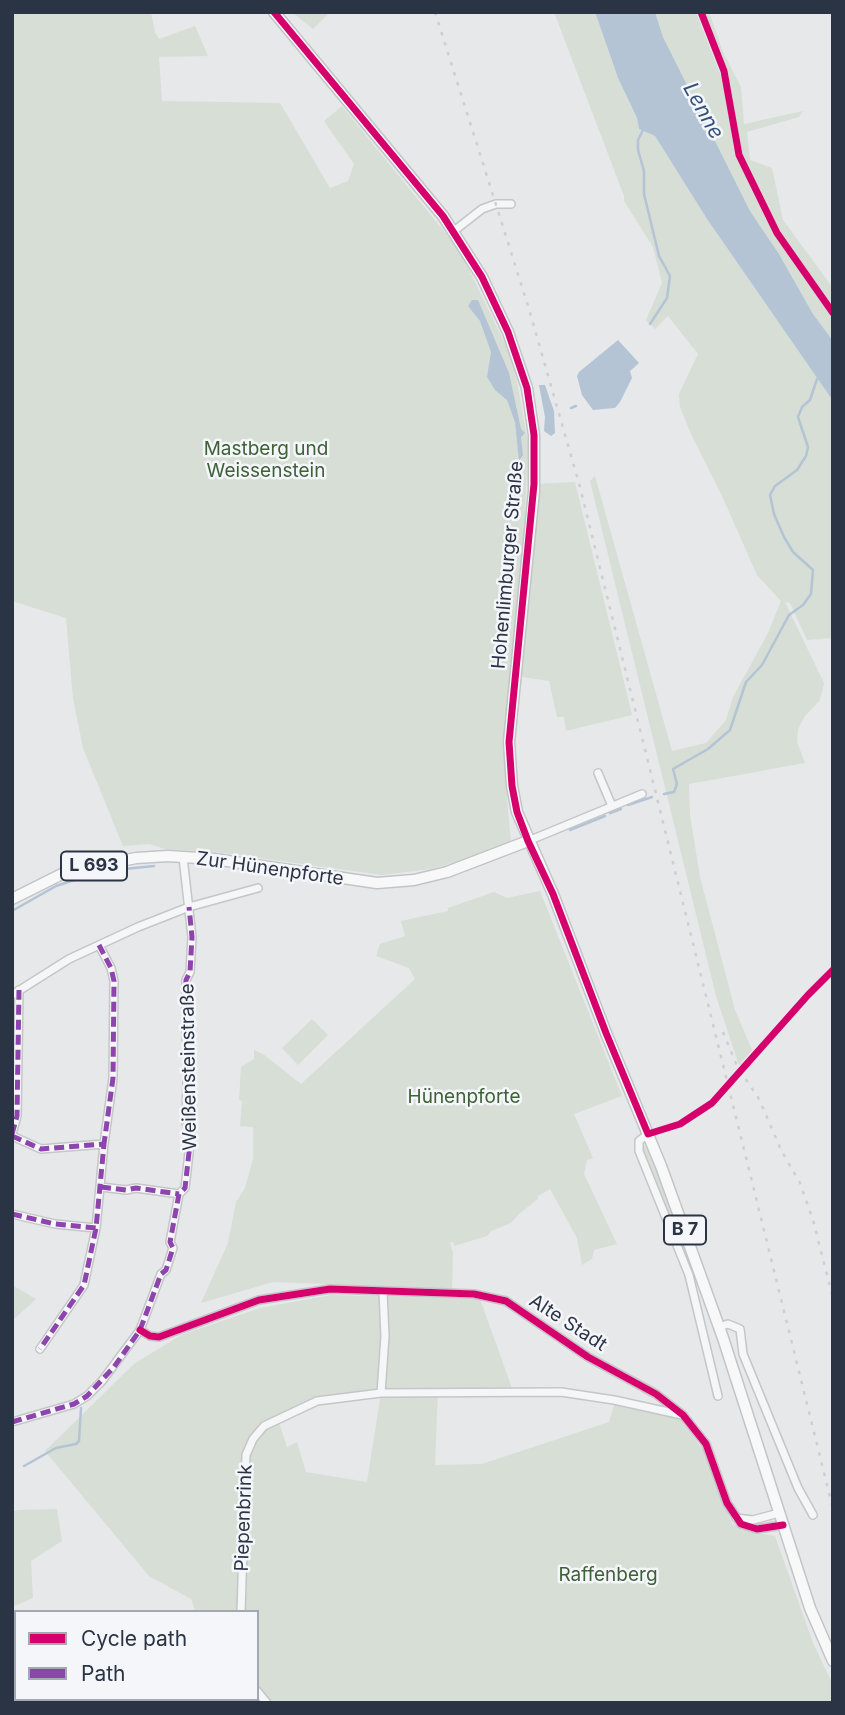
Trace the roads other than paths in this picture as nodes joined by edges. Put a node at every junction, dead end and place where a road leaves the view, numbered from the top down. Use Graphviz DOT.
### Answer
graph roads {
  1 [pos="274,12"];
  2 [pos="511,204"];
  3 [pos="454,231"];
  4 [pos="598,773"];
  5 [pos="642,794"];
  6 [pos="612,806"];
  7 [pos="528,841"];
  8 [pos="183,857"];
  9 [pos="258,888"];
  10 [pos="12,899"];
  11 [pos="189,906"];
  12 [pos="99,945"];
  13 [pos="16,993"];
  14 [pos="648,1134"];
  15 [pos="12,1135"];
  16 [pos="104,1144"];
  17 [pos="101,1187"];
  18 [pos="179,1194"];
  19 [pos="12,1214"];
  20 [pos="96,1228"];
  21 [pos="383,1292"];
  22 [pos="719,1326"];
  23 [pos="140,1329"];
  24 [pos="40,1349"];
  25 [pos="381,1393"];
  26 [pos="718,1396"];
  27 [pos="683,1415"];
  28 [pos="12,1422"];
  29 [pos="779,1513"];
  30 [pos="813,1515"];
  31 [pos="736,1518"];
  32 [pos="783,1525"];
  33 [pos="241,1610"];
  34 [pos="833,1661"];
  1 -- 3 [label="main road, Hohenlimburger Straße / B 7"];
  2 -- 3 [label="street"];
  3 -- 7 [label="main road, Hohenlimburger Straße / B 7"];
  4 -- 6 [label="street"];
  5 -- 6 [label="street"];
  6 -- 7 [label="street"];
  7 -- 8 [label="main road, Zur Hünenpforte / L 693"];
  7 -- 14 [label="main road, Hohenlimburger Straße / B 7"];
  8 -- 10 [label="main road, Zur Hünenpforte / L 693"];
  8 -- 11 [label="street, Weißensteinstraße"];
  9 -- 11 [label="street"];
  11 -- 12 [label="street"];
  11 -- 18 [label="street, Weißensteinstraße"];
  12 -- 13 [label="street"];
  12 -- 16 [label="street"];
  13 -- 15 [label="street"];
  14 -- 22 [label="main road, Hohenlimburger Straße / B 7"];
  14 -- 26 [label="street, Hohenlimburger Straße"];
  15 -- 16 [label="street"];
  16 -- 17 [label="street"];
  17 -- 18 [label="street"];
  17 -- 20 [label="street"];
  18 -- 23 [label="street, Weißensteinstraße"];
  19 -- 20 [label="street"];
  20 -- 24 [label="street"];
  21 -- 23 [label="street, Alte Stadt"];
  21 -- 25 [label="street"];
  21 -- 27 [label="street, Alte Stadt"];
  22 -- 29 [label="main road, Hohenlimburger Straße / B 7"];
  22 -- 30 [label="street"];
  23 -- 28 [label="street, Weißensteinstraße"];
  25 -- 27 [label="street, Piepenbrink"];
  25 -- 33 [label="street, Piepenbrink"];
  27 -- 31 [label="street, Alte Stadt"];
  29 -- 31 [label="street"];
  29 -- 32 [label="main road, Hohenlimburger Straße / B 7"];
  31 -- 32 [label="street"];
  32 -- 34 [label="main road, Hohenlimburger Straße / B 7"];
}
